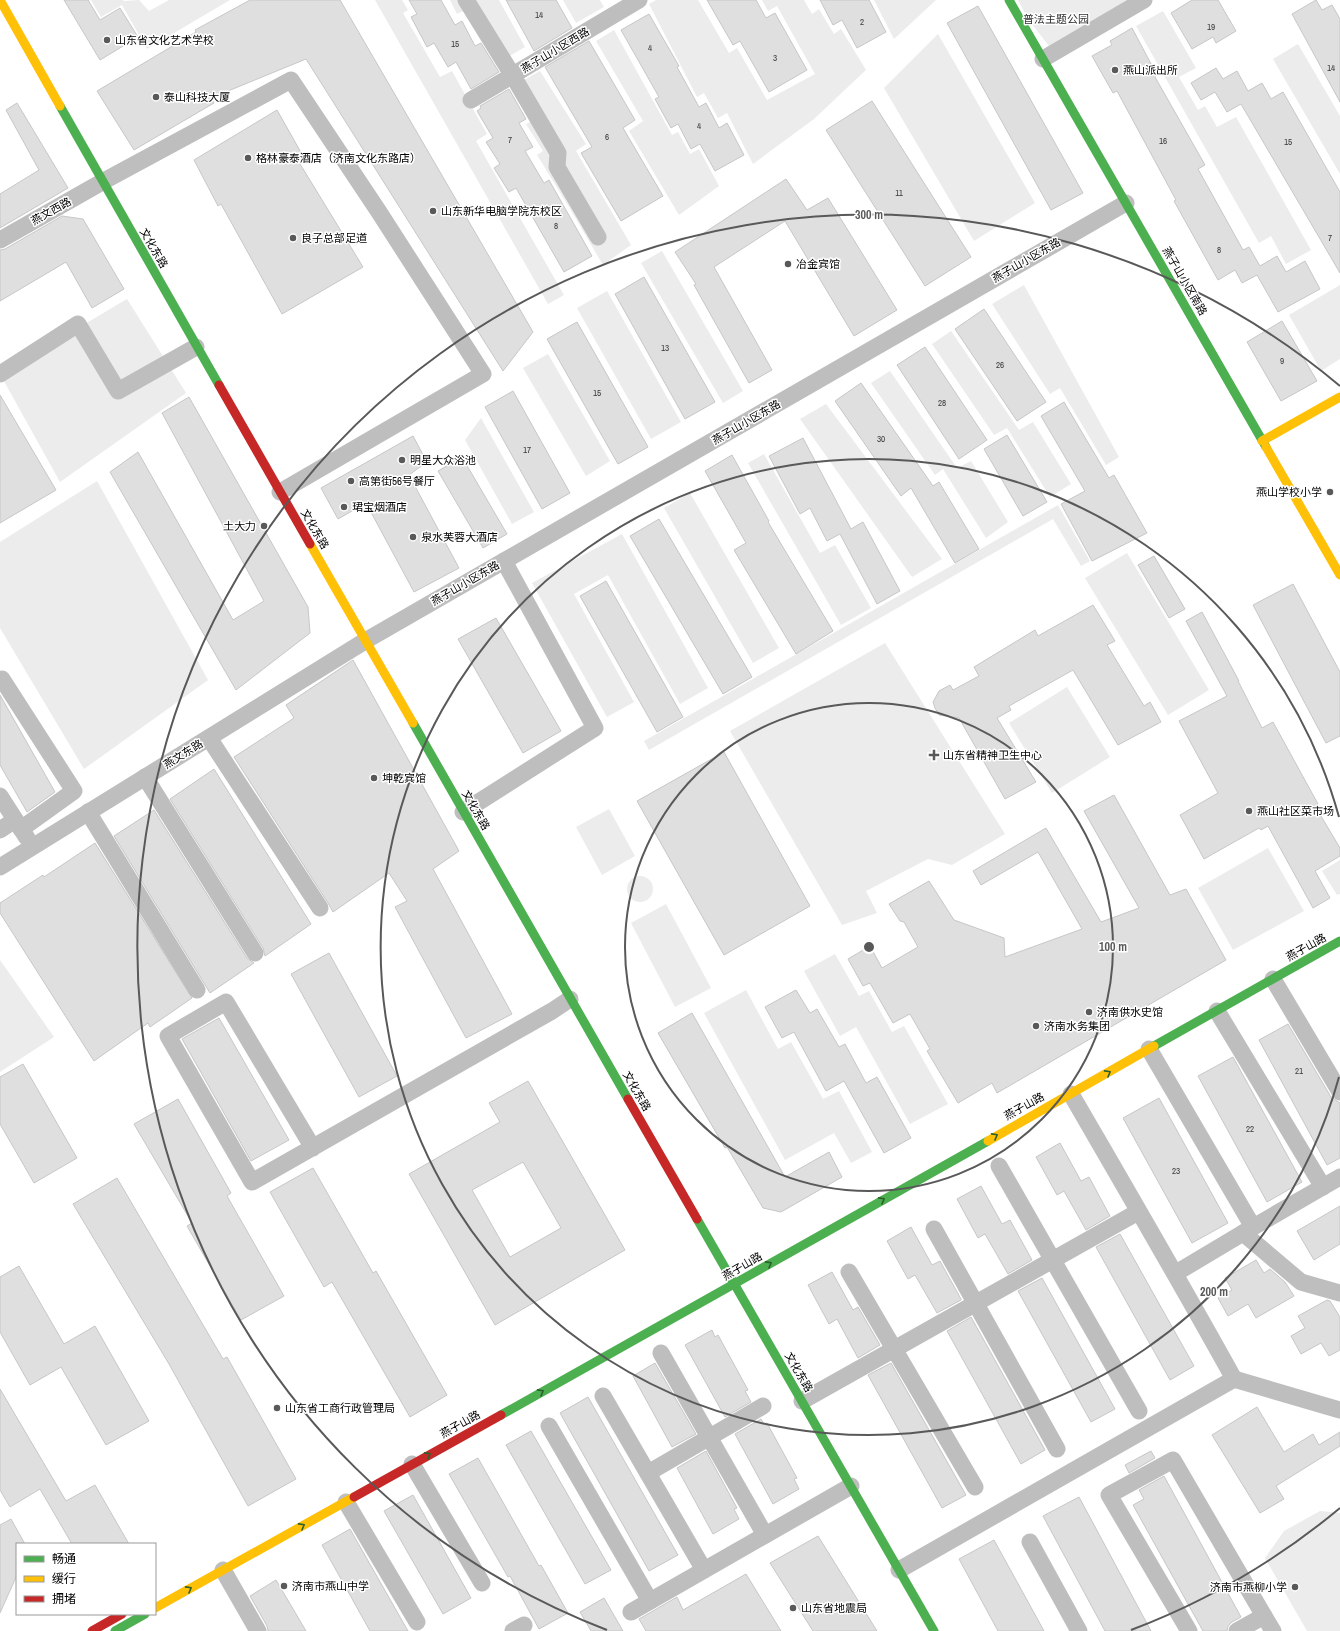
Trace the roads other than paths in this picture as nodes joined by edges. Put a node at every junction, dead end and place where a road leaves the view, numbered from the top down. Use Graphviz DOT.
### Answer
graph roads {
  1 [pos="0,0"];
  2 [pos="466,0"];
  3 [pos="639,0"];
  4 [pos="1009,0"];
  5 [pos="1144,0"];
  6 [pos="1043,59"];
  7 [pos="513,76"];
  8 [pos="471,100"];
  9 [pos="102,182"];
  10 [pos="1126,203"];
  11 [pos="598,237"];
  12 [pos="0,240"];
  13 [pos="196,347"];
  14 [pos="0,374"];
  15 [pos="1340,397"];
  16 [pos="1262,441"];
  17 [pos="280,492"];
  18 [pos="504,561"];
  19 [pos="1340,575"];
  20 [pos="365,641"];
  21 [pos="0,681"];
  22 [pos="209,738"];
  23 [pos="146,777"];
  24 [pos="0,796"];
  25 [pos="88,812"];
  26 [pos="463,812"];
  27 [pos="18,824"];
  28 [pos="0,830"];
  29 [pos="33,846"];
  30 [pos="0,867"];
  31 [pos="320,908"];
  32 [pos="1340,941"];
  33 [pos="255,953"];
  34 [pos="1273,979"];
  35 [pos="197,990"];
  36 [pos="570,999"];
  37 [pos="1217,1011"];
  38 [pos="1149,1049"];
  39 [pos="1340,1092"];
  40 [pos="1071,1094"];
  41 [pos="312,1148"];
  42 [pos="999,1166"];
  43 [pos="1340,1177"];
  44 [pos="1323,1187"];
  45 [pos="1138,1212"];
  46 [pos="934,1229"];
  47 [pos="1248,1230"];
  48 [pos="1053,1260"];
  49 [pos="733,1271"];
  50 [pos="849,1272"];
  51 [pos="1176,1273"];
  52 [pos="718,1280"];
  53 [pos="735,1284"];
  54 [pos="1340,1293"];
  55 [pos="975,1303"];
  56 [pos="894,1349"];
  57 [pos="661,1353"];
  58 [pos="1234,1379"];
  59 [pos="602,1396"];
  60 [pos="802,1401"];
  61 [pos="763,1406"];
  62 [pos="1340,1410"];
  63 [pos="1140,1411"];
  64 [pos="549,1426"];
  65 [pos="709,1437"];
  66 [pos="1057,1449"];
  67 [pos="412,1464"];
  68 [pos="648,1473"];
  69 [pos="851,1486"];
  70 [pos="975,1487"];
  71 [pos="346,1502"];
  72 [pos="765,1535"];
  73 [pos="1030,1542"];
  74 [pos="223,1570"];
  75 [pos="704,1570"];
  76 [pos="899,1570"];
  77 [pos="482,1583"];
  78 [pos="650,1601"];
  79 [pos="156,1607"];
  80 [pos="631,1612"];
  81 [pos="120,1615"];
  82 [pos="143,1615"];
  83 [pos="1264,1616"];
  84 [pos="417,1622"];
  85 [pos="92,1631"];
  86 [pos="115,1631"];
  87 [pos="258,1631"];
  88 [pos="934,1631"];
  89 [pos="1079,1631"];
  90 [pos="1189,1631"];
  91 [pos="1237,1631"];
  92 [pos="1273,1631"];
  1 -- 9 [label="street, 文化东路"];
  2 -- 7 [label="street"];
  3 -- 7 [label="street, 燕子山小区西路"];
  4 -- 6 [label="street, 燕子山小区南路"];
  5 -- 6 [label="street"];
  6 -- 10 [label="street, 燕子山小区南路"];
  7 -- 8 [label="street, 燕子山小区西路"];
  7 -- 11 [label="street"];
  9 -- 12 [label="street, 燕文西路"];
  9 -- 13 [label="street, 文化东路"];
  9 -- 17 [label="street, 燕文西路"];
  10 -- 16 [label="street, 燕子山小区南路"];
  10 -- 18 [label="street, 燕子山小区东路"];
  13 -- 14 [label="street"];
  13 -- 17 [label="street, 文化东路"];
  15 -- 16 [label="street"];
  16 -- 19 [label="street, 燕子山小区南路"];
  17 -- 20 [label="street, 文化东路"];
  18 -- 20 [label="street, 燕子山小区东路"];
  18 -- 26 [label="street"];
  20 -- 22 [label="street, 燕文东路"];
  20 -- 26 [label="street, 文化东路"];
  21 -- 27 [label="street"];
  22 -- 23 [label="street, 燕文东路"];
  22 -- 31 [label="street"];
  23 -- 25 [label="street, 燕文东路"];
  23 -- 33 [label="street"];
  24 -- 27 [label="street"];
  25 -- 29 [label="street, 燕文东路"];
  25 -- 35 [label="street"];
  26 -- 36 [label="street, 文化东路"];
  27 -- 28 [label="street"];
  27 -- 29 [label="street"];
  29 -- 30 [label="street, 燕文东路"];
  32 -- 34 [label="street, 燕子山路"];
  34 -- 37 [label="street, 燕子山路"];
  34 -- 39 [label="street"];
  36 -- 41 [label="street"];
  36 -- 49 [label="street, 文化东路"];
  37 -- 38 [label="street, 燕子山路"];
  37 -- 44 [label="street"];
  40 -- 38 [label="street, 燕子山路, one-way"];
  38 -- 47 [label="street"];
  40 -- 45 [label="street"];
  53 -- 40 [label="street, 燕子山路, one-way"];
  41 -- 41 [label="street"];
  42 -- 48 [label="street"];
  43 -- 44 [label="street"];
  44 -- 47 [label="street"];
  45 -- 48 [label="street"];
  45 -- 51 [label="street"];
  46 -- 55 [label="street"];
  47 -- 51 [label="street"];
  47 -- 54 [label="street"];
  48 -- 55 [label="street"];
  48 -- 63 [label="street"];
  49 -- 52 [label="street, 燕子山路"];
  49 -- 53 [label="street, 文化东路"];
  50 -- 56 [label="street"];
  51 -- 58 [label="street"];
  53 -- 60 [label="street, 文化东路"];
  67 -- 53 [label="street, 燕子山路, one-way"];
  55 -- 56 [label="street"];
  55 -- 66 [label="street"];
  56 -- 60 [label="street"];
  56 -- 70 [label="street"];
  57 -- 65 [label="street"];
  58 -- 62 [label="street"];
  58 -- 76 [label="street"];
  59 -- 68 [label="street"];
  60 -- 69 [label="street, 文化东路"];
  61 -- 65 [label="street"];
  64 -- 78 [label="street"];
  65 -- 68 [label="street"];
  65 -- 72 [label="street"];
  67 -- 71 [label="street, 燕子山路"];
  67 -- 77 [label="street"];
  68 -- 75 [label="street"];
  69 -- 72 [label="street"];
  69 -- 76 [label="street, 文化东路"];
  74 -- 71 [label="street, 燕子山路, one-way"];
  71 -- 84 [label="street"];
  72 -- 75 [label="street"];
  73 -- 89 [label="street"];
  79 -- 74 [label="street, 燕子山路, one-way"];
  74 -- 87 [label="street"];
  75 -- 78 [label="street"];
  76 -- 88 [label="street, 文化东路"];
  78 -- 80 [label="street"];
  81 -- 85 [label="street"];
  82 -- 86 [label="street"];
  83 -- 90 [label="street"];
  83 -- 91 [label="street"];
  83 -- 92 [label="street"];
}
